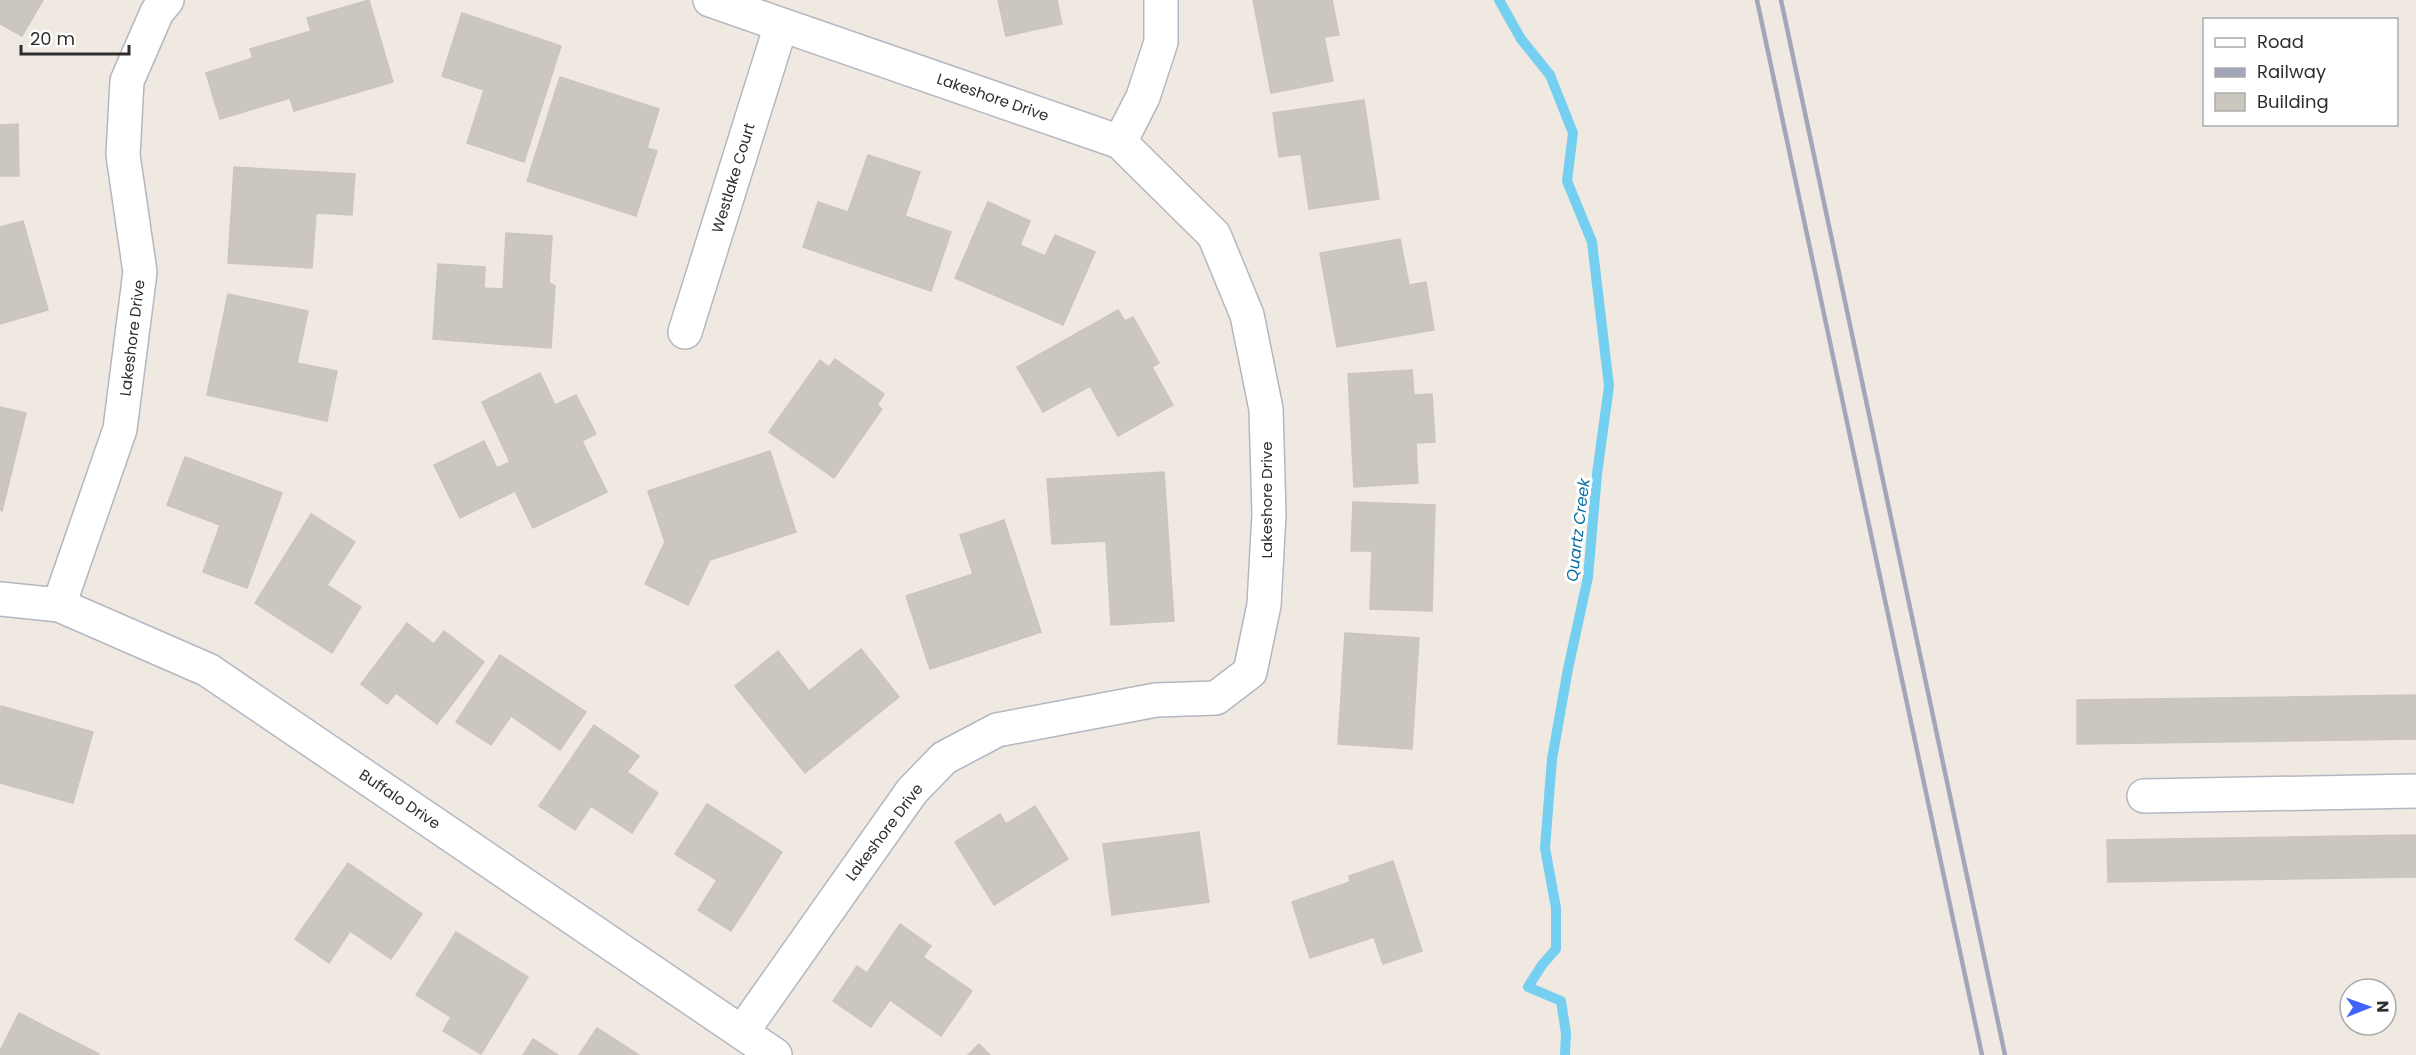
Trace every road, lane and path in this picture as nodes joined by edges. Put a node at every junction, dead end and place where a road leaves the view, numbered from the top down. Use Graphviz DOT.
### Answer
graph roads {
  1 [pos="167,0"];
  2 [pos="710,0"];
  3 [pos="1161,0"];
  4 [pos="781,25"];
  5 [pos="1120,142"];
  6 [pos="685,332"];
  7 [pos="0,599"];
  8 [pos="59,605"];
  9 [pos="2416,791"];
  10 [pos="2144,795"];
  11 [pos="742,1032"];
  12 [pos="775,1055"];
  1 -- 8 [label="street, Lakeshore Drive"];
  2 -- 4 [label="street, Lakeshore Drive"];
  3 -- 5 [label="street"];
  4 -- 5 [label="street, Lakeshore Drive"];
  4 -- 6 [label="street, Westlake Court"];
  5 -- 11 [label="street, Lakeshore Drive"];
  7 -- 8 [label="street, Buffalo Drive"];
  8 -- 11 [label="street, Buffalo Drive"];
  9 -- 10 [label="street"];
  11 -- 12 [label="street, Buffalo Drive"];
}
